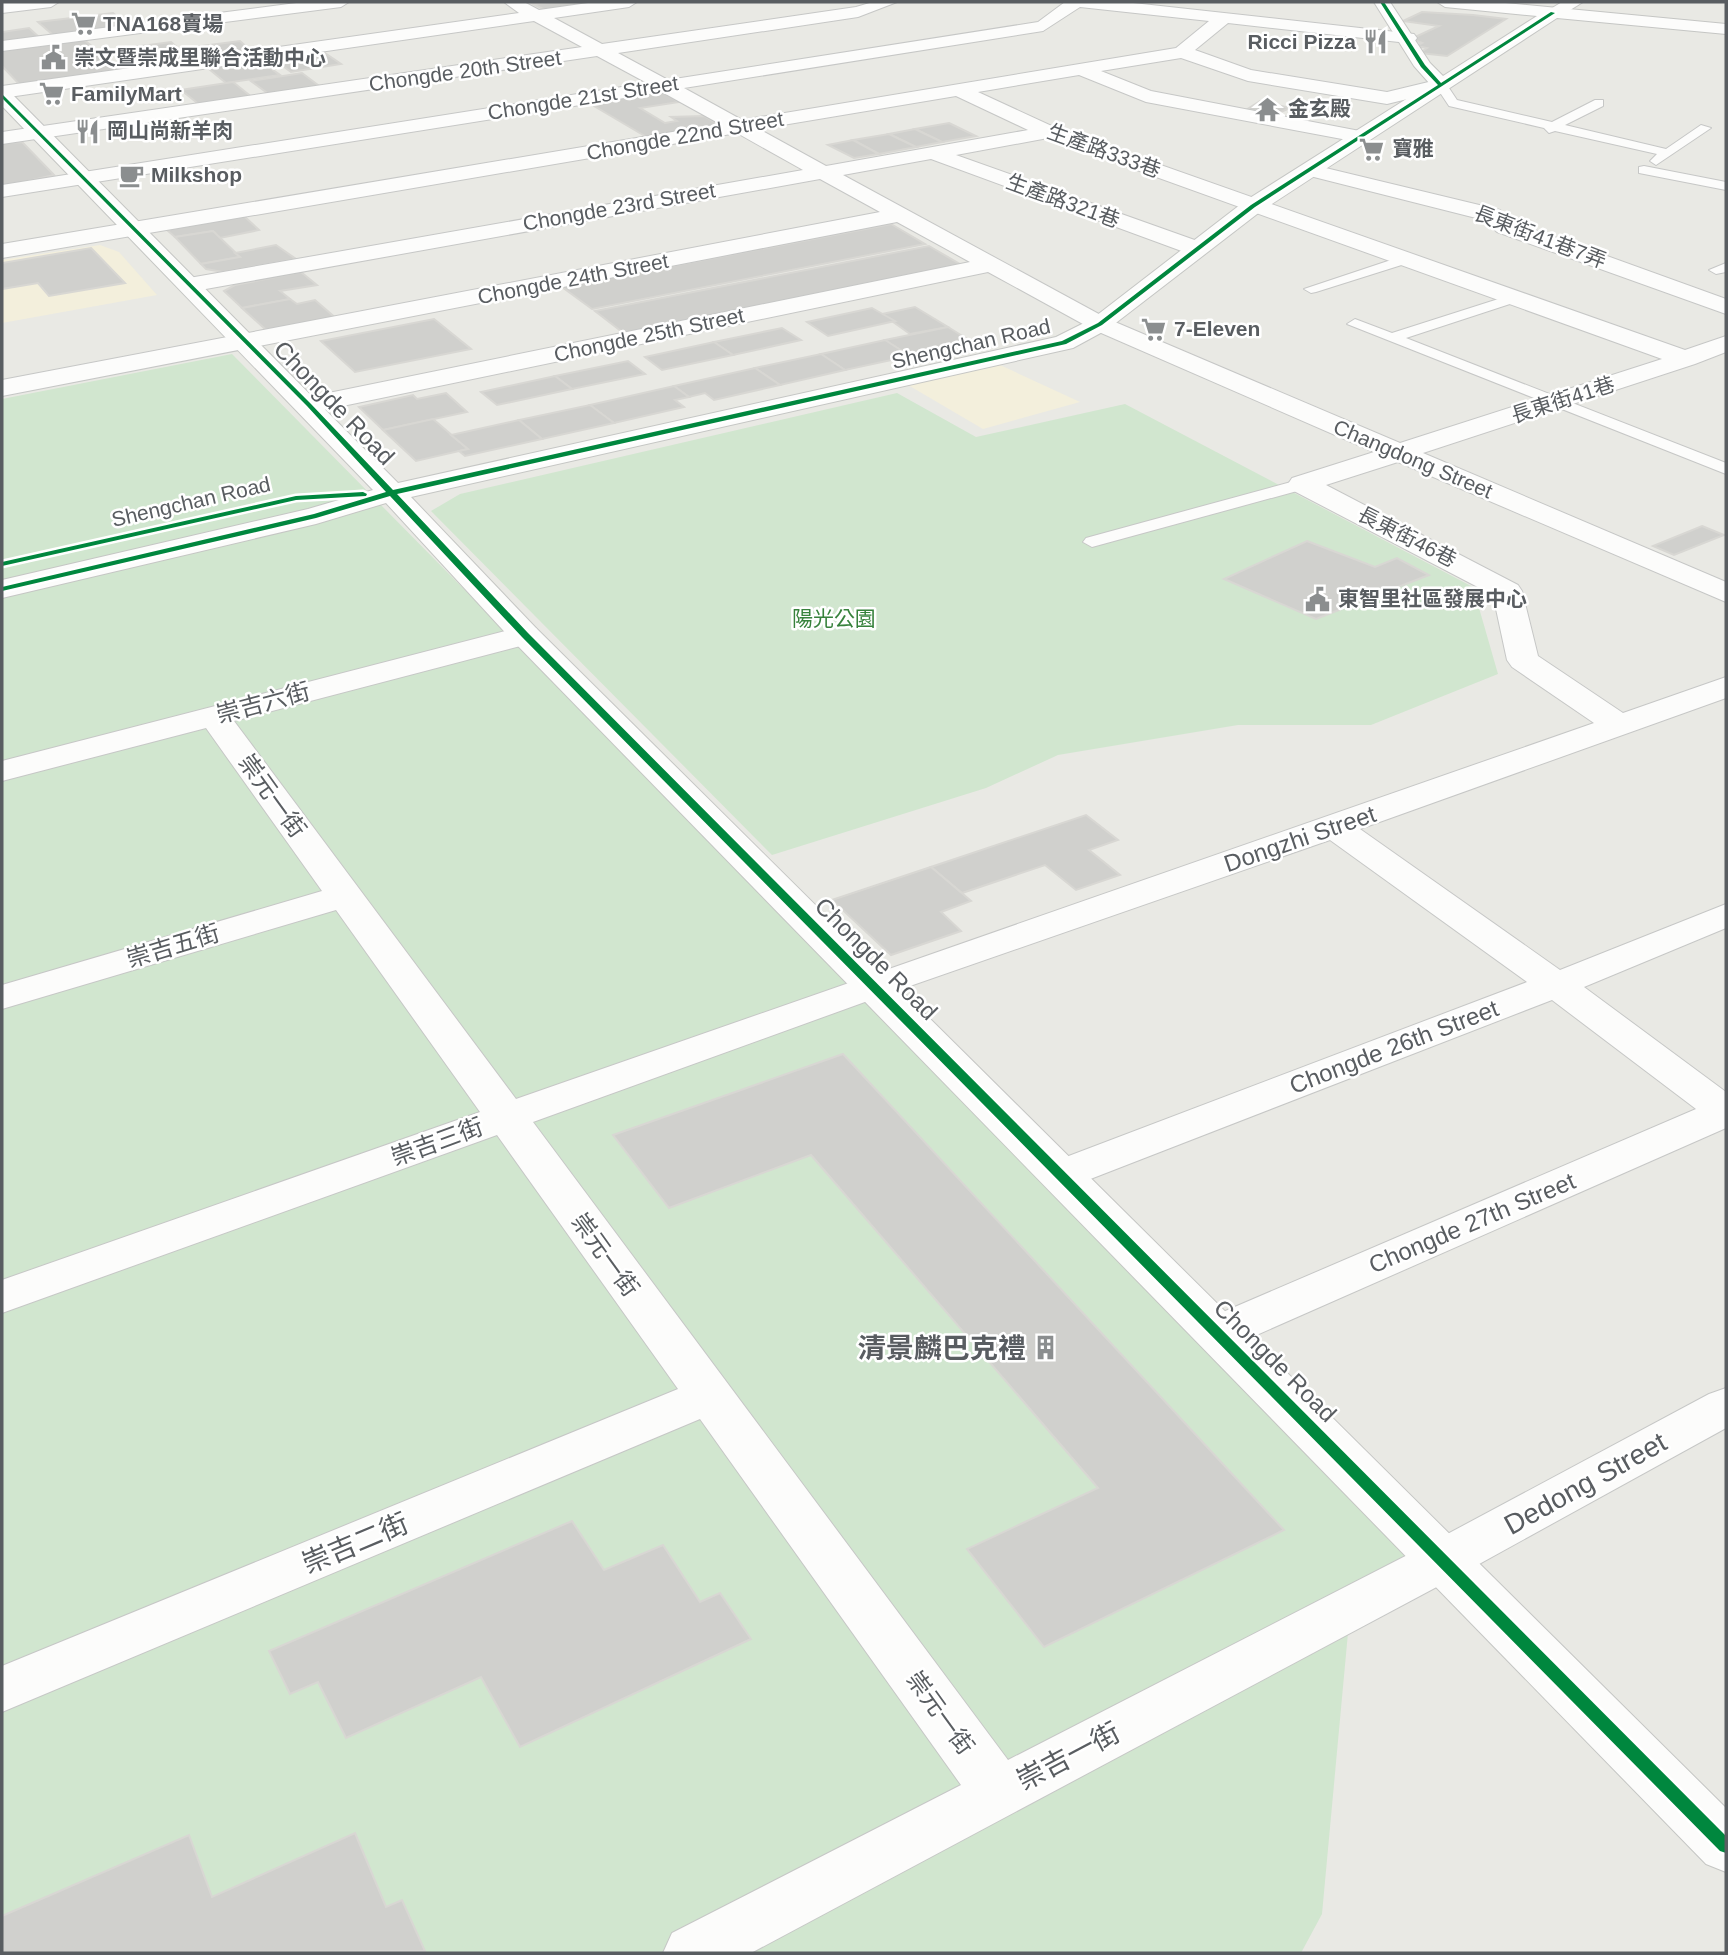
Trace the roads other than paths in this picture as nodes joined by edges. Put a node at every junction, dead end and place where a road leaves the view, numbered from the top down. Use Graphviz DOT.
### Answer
graph roads {
  1 [pos="51,2"];
  2 [pos="341,2"];
  3 [pos="512,2"];
  4 [pos="629,2"];
  5 [pos="889,2"];
  6 [pos="1078,2"];
  7 [pos="1382,2"];
  8 [pos="1445,2"];
  9 [pos="1564,7"];
  10 [pos="2,8"];
  11 [pos="536,15"];
  12 [pos="1225,17"];
  13 [pos="1726,29"];
  14 [pos="1408,38"];
  15 [pos="2,46"];
  16 [pos="599,51"];
  17 [pos="1182,52"];
  18 [pos="1080,69"];
  19 [pos="1441,85"];
  20 [pos="663,86"];
  21 [pos="959,90"];
  22 [pos="2,93"];
  23 [pos="1599,103"];
  24 [pos="739,127"];
  25 [pos="1555,127"];
  26 [pos="1705,128"];
  27 [pos="1049,131"];
  28 [pos="40,133"];
  29 [pos="1535,134"];
  30 [pos="1358,136"];
  31 [pos="2,138"];
  32 [pos="931,153"];
  33 [pos="1668,153"];
  34 [pos="1309,170"];
  35 [pos="820,171"];
  36 [pos="83,178"];
  37 [pos="1726,186"];
  38 [pos="2,191"];
  39 [pos="1253,206"];
  40 [pos="899,215"];
  41 [pos="133,229"];
  42 [pos="1195,248"];
  43 [pos="2,251"];
  44 [pos="1406,259"];
  45 [pos="989,265"];
  46 [pos="189,285"];
  47 [pos="1311,289"];
  48 [pos="1514,298"];
  49 [pos="1726,307"];
  50 [pos="1100,324"];
  51 [pos="1355,324"];
  52 [pos="1392,338"];
  53 [pos="246,342"];
  54 [pos="1726,343"];
  55 [pos="1686,359"];
  56 [pos="2,388"];
  57 [pos="1554,403"];
  58 [pos="309,405"];
  59 [pos="1399,454"];
  60 [pos="1726,469"];
  61 [pos="1303,484"];
  62 [pos="391,493"];
  63 [pos="1092,542"];
  64 [pos="2,564"];
  65 [pos="2,589"];
  66 [pos="1725,591"];
  67 [pos="525,635"];
  68 [pos="1726,687"];
  69 [pos="214,716"];
  70 [pos="1620,726"];
  71 [pos="2,771"];
  72 [pos="1334,827"];
  73 [pos="344,896"];
  74 [pos="1726,915"];
  75 [pos="1556,985"];
  76 [pos="873,986"];
  77 [pos="2,997"];
  78 [pos="1726,1112"];
  79 [pos="504,1118"];
  80 [pos="1060,1175"];
  81 [pos="2,1297"];
  82 [pos="1218,1333"];
  83 [pos="708,1396"];
  84 [pos="1726,1406"];
  85 [pos="1443,1560"];
  86 [pos="2,1690"];
  87 [pos="999,1793"];
  88 [pos="1726,1846"];
  89 [pos="693,1953"];
  1 -- 10 [label="street"];
  2 -- 15 [label="street"];
  3 -- 11 [label="street, Changdong Street"];
  4 -- 11 [label="street"];
  5 -- 16 [label="street, Chongde 20th Street"];
  6 -- 12 [label="street"];
  6 -- 20 [label="street, Chongde 21st Street"];
  7 -- 14 [label="street"];
  8 -- 9 [label="street"];
  9 -- 13 [label="street"];
  9 -- 19 [label="street, Shengchan Road"];
  11 -- 16 [label="street, Changdong Street"];
  11 -- 22 [label="street"];
  12 -- 14 [label="street"];
  12 -- 17 [label="street, Chongde 22nd Street"];
  14 -- 19 [label="street"];
  16 -- 20 [label="street, Changdong Street"];
  16 -- 28 [label="street, Chongde 20th Street"];
  17 -- 18 [label="street, Chongde 22nd Street"];
  17 -- 19 [label="street"];
  18 -- 21 [label="street, Chongde 22nd Street"];
  18 -- 30 [label="street"];
  19 -- 25 [label="lane"];
  19 -- 30 [label="street, Shengchan Road"];
  20 -- 24 [label="street, Changdong Street"];
  20 -- 36 [label="street, Chongde 21st Street"];
  21 -- 24 [label="street, Chongde 22nd Street"];
  21 -- 27 [label="street, 生產路333巷"];
  22 -- 28 [label="street, Chongde Road"];
  23 -- 25 [label="lane"];
  24 -- 35 [label="street, Changdong Street"];
  24 -- 41 [label="street, Chongde 22nd Street"];
  25 -- 29 [label="lane"];
  25 -- 33 [label="lane"];
  26 -- 33 [label="lane"];
  27 -- 32 [label="street, Chongde 23rd Street"];
  27 -- 39 [label="street, 生產路333巷"];
  28 -- 31 [label="street, Chongde 20th Street"];
  28 -- 36 [label="street, Chongde Road"];
  30 -- 34 [label="street, Shengchan Road"];
  32 -- 35 [label="street, Chongde 23rd Street"];
  32 -- 42 [label="street, 生產路321巷"];
  33 -- 37 [label="lane"];
  34 -- 39 [label="street, Shengchan Road"];
  34 -- 49 [label="street, 長東街41巷7弄"];
  35 -- 40 [label="street, Changdong Street"];
  35 -- 46 [label="street, Chongde 23rd Street"];
  36 -- 38 [label="street, Chongde 21st Street"];
  36 -- 41 [label="street, Chongde Road"];
  39 -- 42 [label="street, Shengchan Road"];
  39 -- 44 [label="street, 生產路333巷"];
  40 -- 45 [label="street, Changdong Street"];
  40 -- 53 [label="street, Chongde 24th Street"];
  41 -- 43 [label="street, Chongde 22nd Street"];
  41 -- 46 [label="street, Chongde Road"];
  42 -- 50 [label="street, Shengchan Road"];
  44 -- 47 [label="lane"];
  44 -- 48 [label="street, 生產路333巷"];
  45 -- 50 [label="street, Changdong Street"];
  45 -- 58 [label="street, Chongde 25th Street"];
  46 -- 53 [label="street, Chongde Road"];
  48 -- 52 [label="lane"];
  48 -- 55 [label="street, 生產路333巷"];
  50 -- 59 [label="street, Changdong Street"];
  50 -- 62 [label="street, Shengchan Road"];
  51 -- 52 [label="lane"];
  52 -- 57 [label="lane"];
  53 -- 56 [label="street, Chongde 24th Street"];
  53 -- 58 [label="street, Chongde Road"];
  54 -- 55 [label="street, 長東街41巷"];
  55 -- 57 [label="street, 長東街41巷"];
  57 -- 59 [label="street, 長東街41巷"];
  57 -- 60 [label="lane"];
  58 -- 62 [label="street, Chongde Road"];
  59 -- 61 [label="street, 長東街46巷"];
  59 -- 66 [label="street, Changdong Street"];
  61 -- 63 [label="lane"];
  61 -- 70 [label="street, 長東街46巷"];
  62 -- 64 [label="street, Shengchan Road"];
  62 -- 65 [label="street, Shengchan Road"];
  62 -- 67 [label="street, Chongde Road"];
  67 -- 69 [label="street, 崇吉六街"];
  67 -- 76 [label="street, Chongde Road"];
  68 -- 70 [label="street, Dongzhi Street"];
  69 -- 71 [label="street, 崇吉六街"];
  69 -- 73 [label="street, 崇元一街"];
  70 -- 72 [label="street, Dongzhi Street"];
  72 -- 75 [label="street"];
  72 -- 76 [label="street, Dongzhi Street"];
  73 -- 77 [label="street, 崇吉五街"];
  73 -- 79 [label="street, 崇元一街"];
  74 -- 75 [label="street, Chongde 26th Street"];
  75 -- 78 [label="street"];
  75 -- 80 [label="street, Chongde 26th Street"];
  76 -- 79 [label="street, 崇吉三街"];
  76 -- 80 [label="street, Chongde Road"];
  78 -- 82 [label="street, Chongde 27th Street"];
  79 -- 81 [label="street, 崇吉三街"];
  79 -- 83 [label="street, 崇元一街"];
  80 -- 82 [label="street, Chongde Road"];
  82 -- 85 [label="street, Chongde Road"];
  83 -- 86 [label="street, 崇吉二街"];
  83 -- 87 [label="street, 崇元一街"];
  84 -- 85 [label="street, Dedong Street"];
  85 -- 87 [label="street, 崇吉一街"];
  85 -- 88 [label="street, Chongde Road"];
  87 -- 89 [label="street, 崇吉一街"];
}
